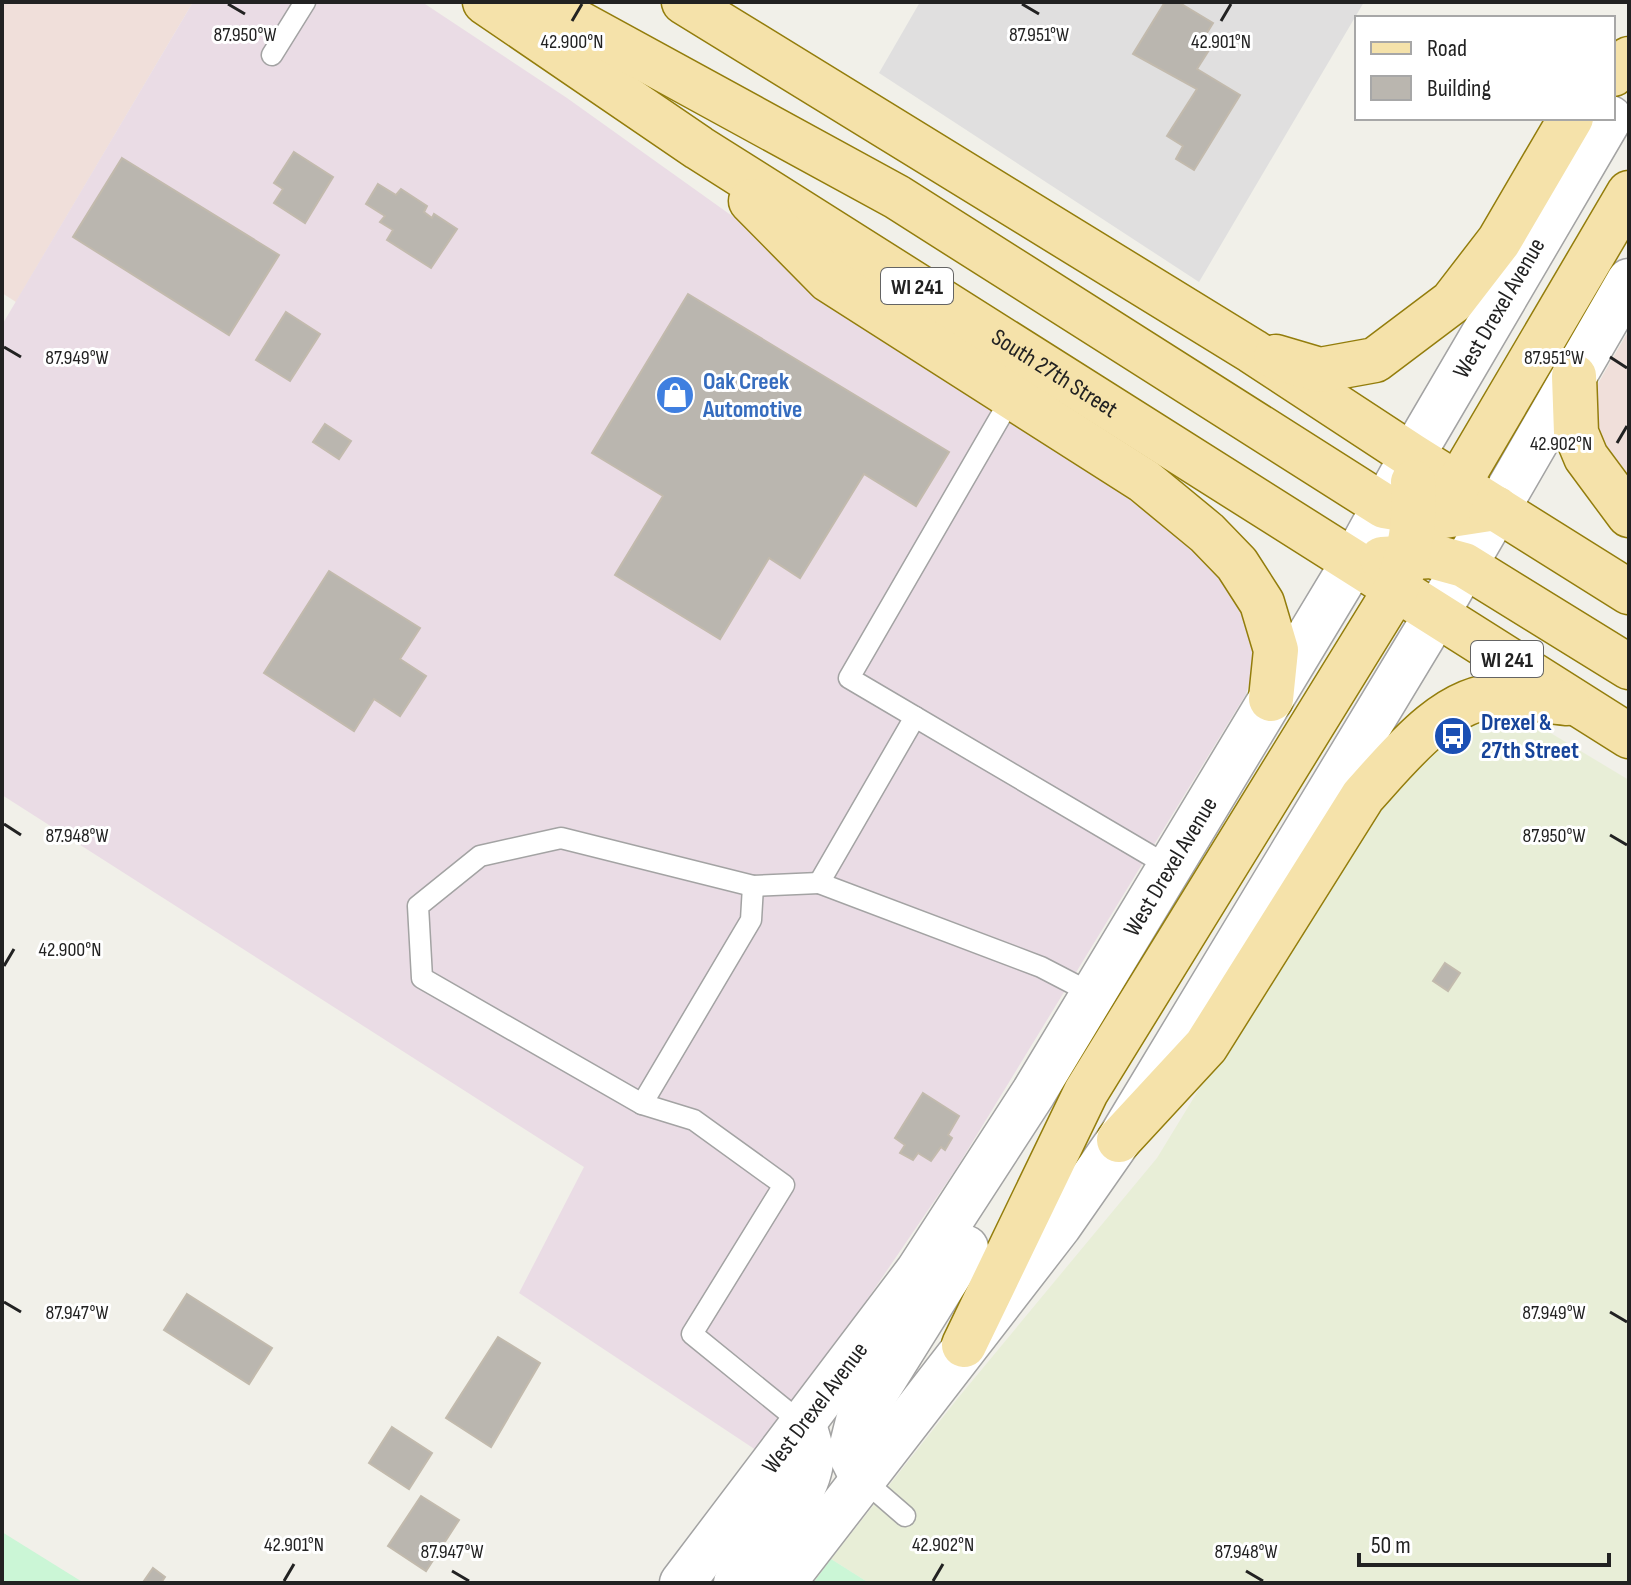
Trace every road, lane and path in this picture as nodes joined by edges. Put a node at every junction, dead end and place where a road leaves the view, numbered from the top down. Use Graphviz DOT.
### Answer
graph roads {
  1 [pos="305,2"];
  2 [pos="485,2"];
  3 [pos="522,2"];
  4 [pos="684,2"];
  5 [pos="272,55"];
  6 [pos="1629,86"];
  7 [pos="1615,111"];
  8 [pos="1570,120"];
  9 [pos="1610,120"];
  10 [pos="699,148"];
  11 [pos="1629,193"];
  12 [pos="1629,281"];
  13 [pos="1252,351"];
  14 [pos="1035,361"];
  15 [pos="1574,376"];
  16 [pos="1012,397"];
  17 [pos="1412,456"];
  18 [pos="1496,508"];
  19 [pos="1629,515"];
  20 [pos="1425,535"];
  21 [pos="1353,563"];
  22 [pos="1629,592"];
  23 [pos="1436,615"];
  24 [pos="1629,667"];
  25 [pos="1271,699"];
  26 [pos="1578,704"];
  27 [pos="915,717"];
  28 [pos="1629,736"];
  29 [pos="1170,867"];
  30 [pos="819,883"];
  31 [pos="753,886"];
  32 [pos="1093,994"];
  33 [pos="1034,1092"];
  34 [pos="642,1104"];
  35 [pos="1119,1140"];
  36 [pos="964,1345"];
  37 [pos="804,1425"];
  38 [pos="864,1481"];
  39 [pos="905,1516"];
  40 [pos="682,1583"];
  41 [pos="736,1583"];
  42 [pos="783,1583"];
  1 -- 5 [label="lane"];
  2 -- 10 [label="main road, South 27th Street / WI 241"];
  3 -- 20 [label="main road"];
  4 -- 13 [label="main road"];
  6 -- 7 [label="street, West Drexel Avenue"];
  8 -- 13 [label="main road"];
  9 -- 17 [label="street, West Drexel Avenue"];
  10 -- 14 [label="main road, South 27th Street / WI 241"];
  10 -- 16 [label="main road"];
  11 -- 20 [label="main road"];
  12 -- 15 [label="street"];
  13 -- 17 [label="main road"];
  14 -- 16 [label="lane"];
  14 -- 21 [label="main road, South 27th Street / WI 241"];
  15 -- 18 [label="street"];
  15 -- 19 [label="main road"];
  16 -- 25 [label="main road"];
  16 -- 27 [label="lane"];
  17 -- 20 [label="main road"];
  17 -- 20 [label="street, West Drexel Avenue"];
  18 -- 20 [label="main road"];
  18 -- 22 [label="main road"];
  20 -- 21 [label="main road, South 27th Street / WI 241"];
  20 -- 21 [label="street, West Drexel Avenue"];
  20 -- 23 [label="main road"];
  20 -- 24 [label="main road"];
  20 -- 36 [label="main road"];
  21 -- 25 [label="street, West Drexel Avenue"];
  23 -- 26 [label="main road, WI 241"];
  23 -- 35 [label="street"];
  25 -- 29 [label="street, West Drexel Avenue"];
  26 -- 28 [label="main road, WI 241"];
  26 -- 35 [label="main road"];
  27 -- 29 [label="lane"];
  27 -- 30 [label="lane"];
  29 -- 32 [label="street, West Drexel Avenue"];
  30 -- 31 [label="lane"];
  30 -- 32 [label="lane"];
  31 -- 34 [label="lane"];
  31 -- 34 [label="lane"];
  32 -- 33 [label="street, West Drexel Avenue"];
  33 -- 37 [label="street, West Drexel Avenue"];
  33 -- 38 [label="street"];
  34 -- 37 [label="lane"];
  35 -- 36 [label="street"];
  36 -- 38 [label="street"];
  37 -- 38 [label="lane"];
  37 -- 40 [label="street, West Drexel Avenue"];
  37 -- 41 [label="street"];
  38 -- 39 [label="lane"];
  38 -- 42 [label="street"];
}
